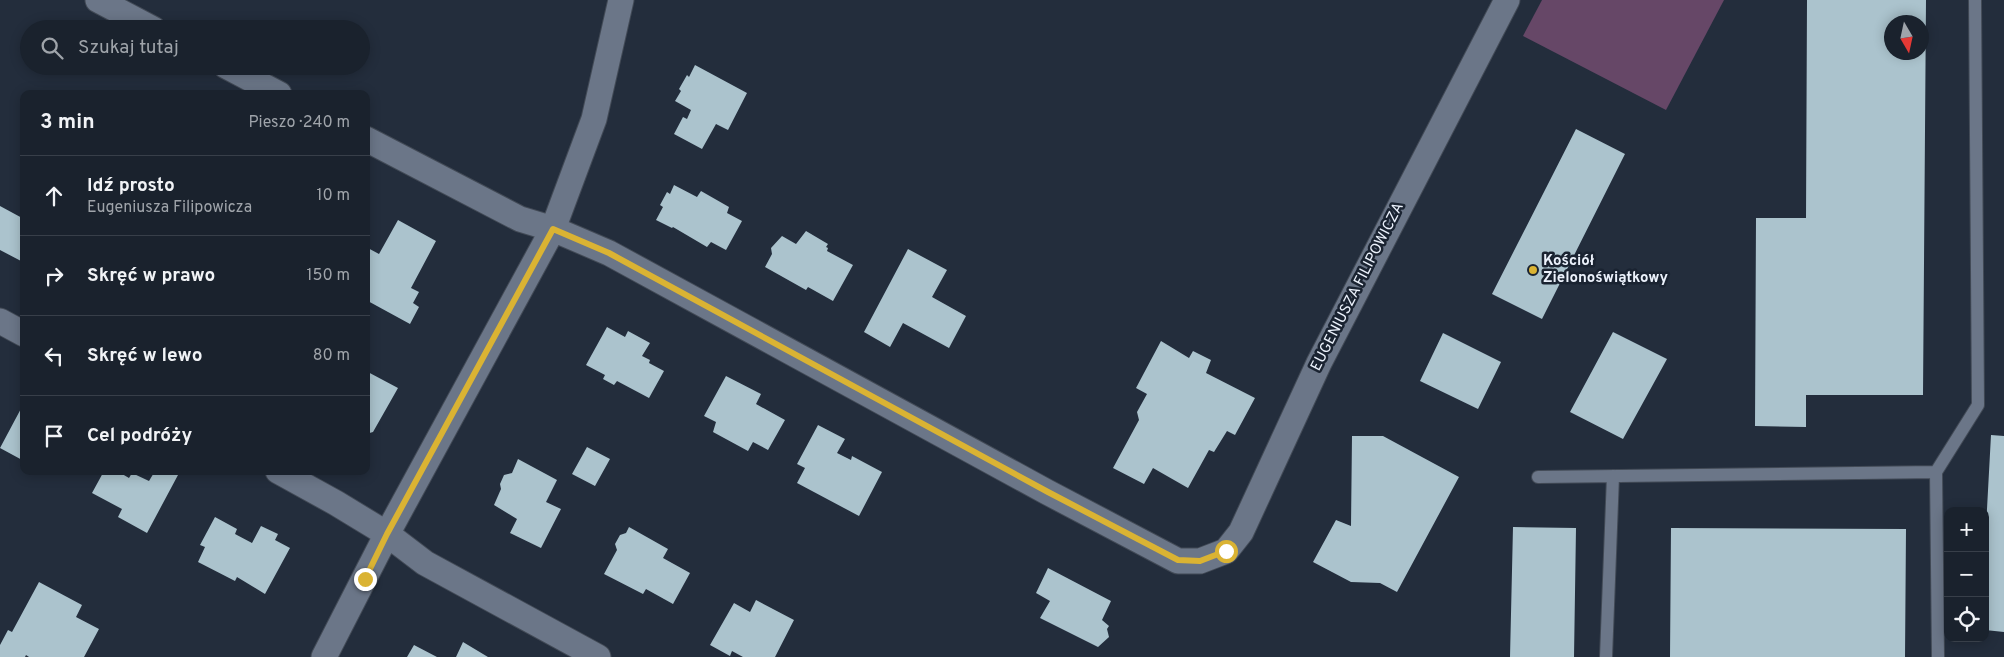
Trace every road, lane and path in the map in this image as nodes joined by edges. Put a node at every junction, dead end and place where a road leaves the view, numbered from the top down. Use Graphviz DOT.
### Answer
graph roads {
  1 [pos="98,0"];
  2 [pos="620,0"];
  3 [pos="1507,0"];
  4 [pos="1975,0"];
  5 [pos="137,20"];
  6 [pos="243,75"];
  7 [pos="271,90"];
  8 [pos="370,141"];
  9 [pos="553,229"];
  10 [pos="0,321"];
  11 [pos="20,332"];
  12 [pos="1936,472"];
  13 [pos="285,475"];
  14 [pos="1538,476"];
  15 [pos="1613,476"];
  16 [pos="387,534"];
  17 [pos="324,657"];
  18 [pos="598,657"];
  19 [pos="1606,657"];
  20 [pos="1938,657"];
  1 -- 5 [label="street"];
  2 -- 9 [label="street"];
  3 -- 9 [label="street, EUGENIUSZA FILIPOWICZA"];
  4 -- 12 [label="lane"];
  6 -- 7 [label="street"];
  8 -- 9 [label="street"];
  9 -- 16 [label="street"];
  10 -- 11 [label="street"];
  12 -- 15 [label="lane"];
  12 -- 20 [label="lane"];
  13 -- 16 [label="street"];
  14 -- 15 [label="lane"];
  15 -- 19 [label="lane"];
  16 -- 17 [label="street"];
  16 -- 18 [label="street"];
}
